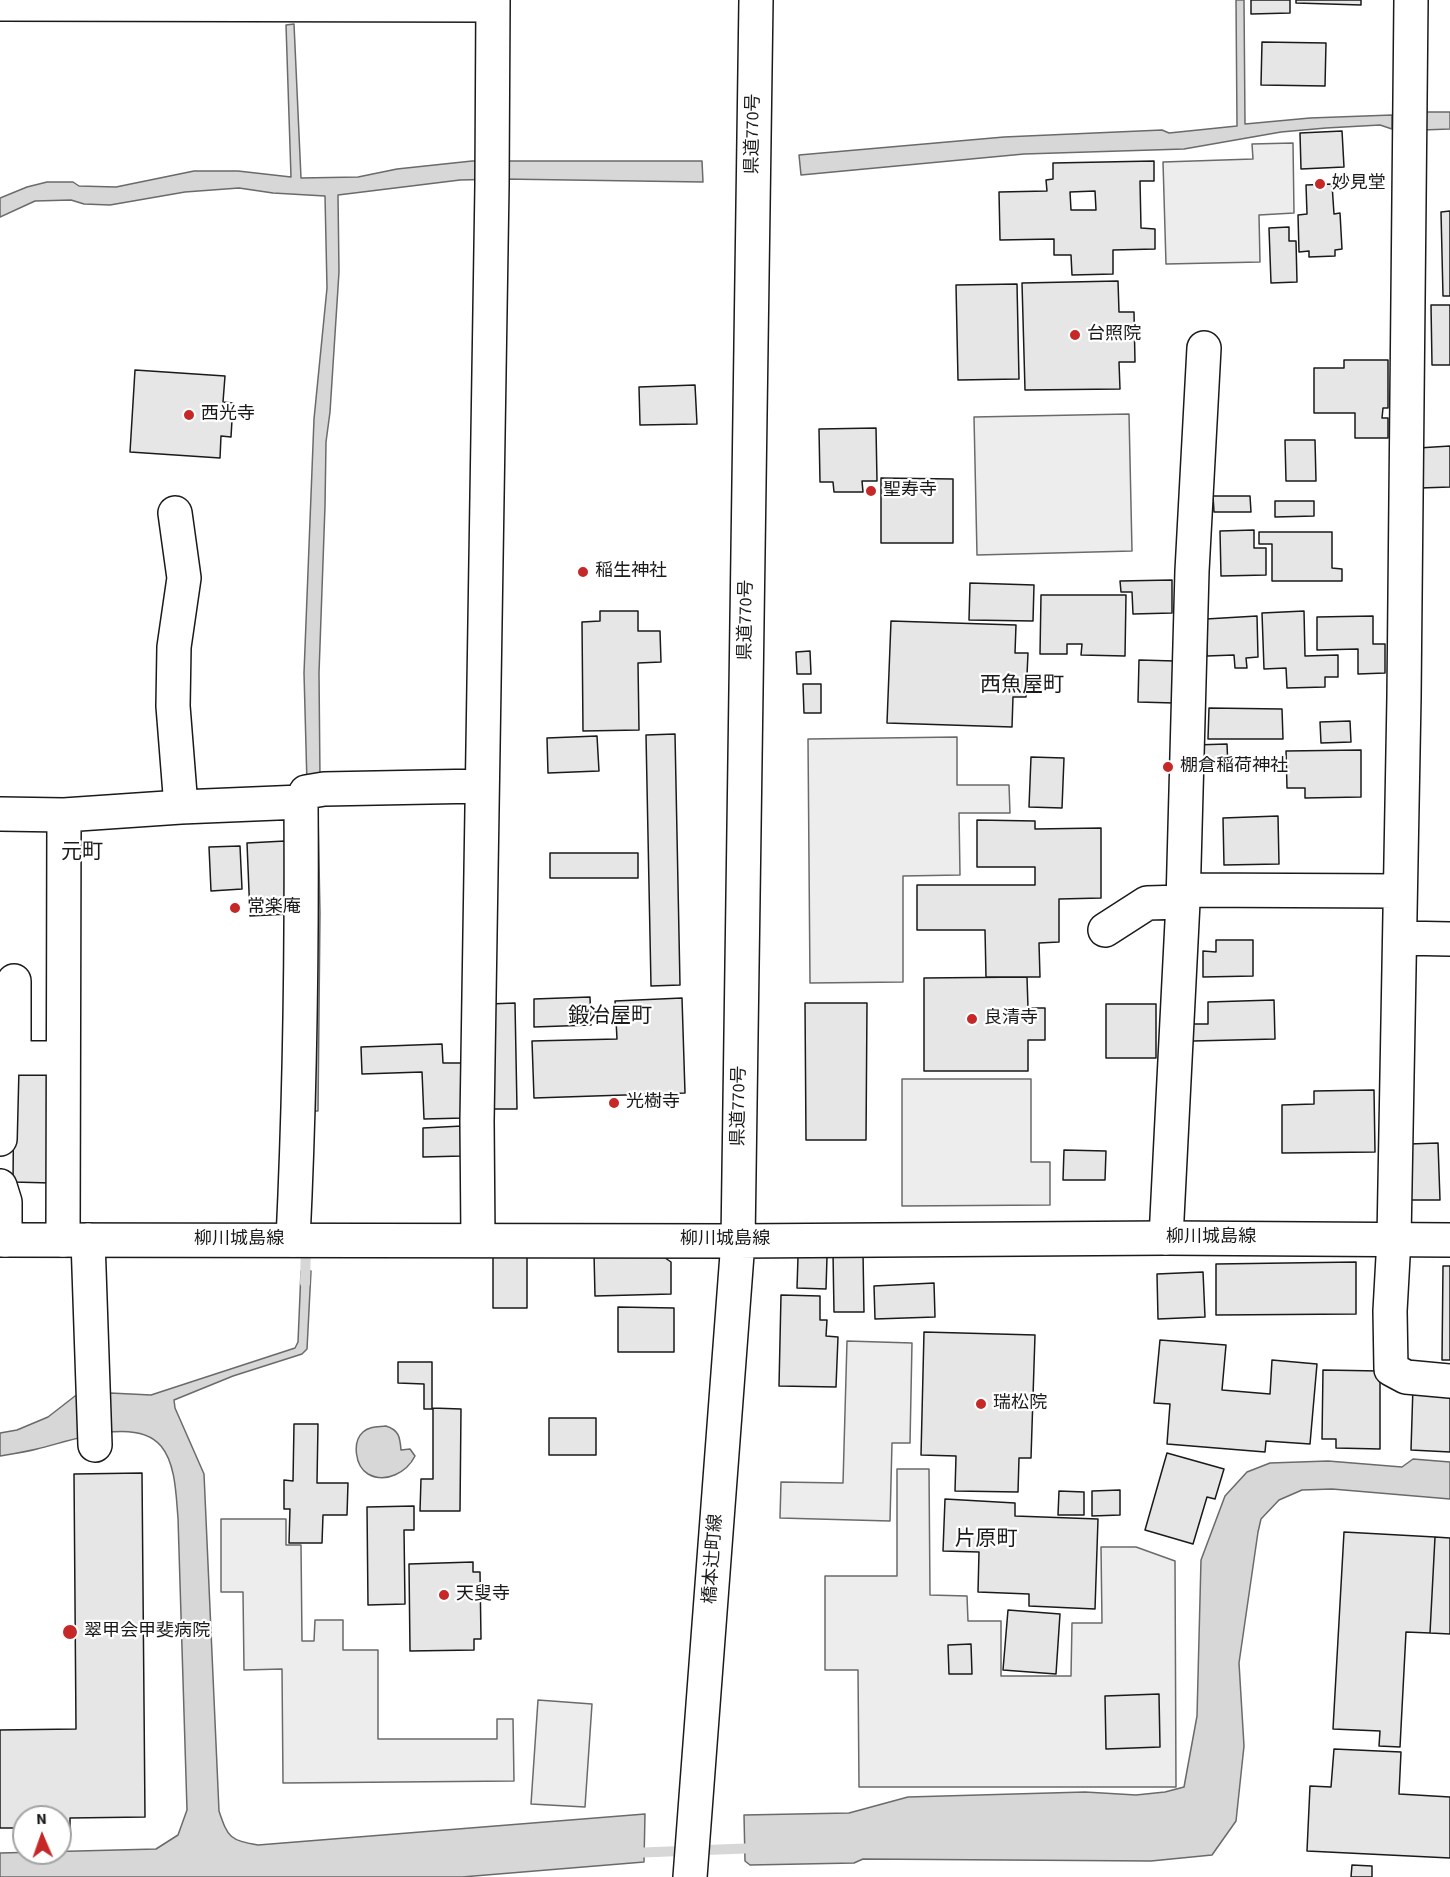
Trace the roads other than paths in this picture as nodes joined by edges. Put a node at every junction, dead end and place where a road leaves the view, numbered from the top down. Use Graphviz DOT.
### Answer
graph roads {
  1 [pos="756,0"];
  2 [pos="1411,0"];
  3 [pos="86,2"];
  4 [pos="282,2"];
  5 [pos="493,3"];
  6 [pos="0,4"];
  7 [pos="1203,348"];
  8 [pos="175,513"];
  9 [pos="482,786"];
  10 [pos="311,794"];
  11 [pos="181,807"];
  12 [pos="0,814"];
  13 [pos="64,815"];
  14 [pos="1399,891"];
  15 [pos="1183,896"];
  16 [pos="1105,930"];
  17 [pos="1400,938"];
  18 [pos="1450,939"];
  19 [pos="14,981"];
  20 [pos="14,1058"];
  21 [pos="63,1058"];
  22 [pos="0,1139"];
  23 [pos="0,1186"];
  24 [pos="1166,1238"];
  25 [pos="1394,1239"];
  26 [pos="2,1240"];
  27 [pos="75,1240"];
  28 [pos="305,1240"];
  29 [pos="478,1240"];
  30 [pos="738,1240"];
  31 [pos="1450,1240"];
  32 [pos="1450,1381"];
  33 [pos="95,1445"];
  34 [pos="690,1871"];
  1 -- 30 [label="street, 県道770号"];
  2 -- 14 [label="street"];
  3 -- 4 [label="street"];
  3 -- 6 [label="street"];
  4 -- 5 [label="street"];
  5 -- 9 [label="street"];
  7 -- 15 [label="street"];
  8 -- 11 [label="street"];
  9 -- 10 [label="street"];
  9 -- 29 [label="street"];
  10 -- 11 [label="street"];
  10 -- 28 [label="street"];
  11 -- 13 [label="street"];
  12 -- 13 [label="street"];
  13 -- 21 [label="street"];
  14 -- 15 [label="street"];
  14 -- 17 [label="street"];
  15 -- 16 [label="street"];
  15 -- 24 [label="street"];
  17 -- 18 [label="street"];
  17 -- 25 [label="street"];
  19 -- 20 [label="street"];
  20 -- 21 [label="street"];
  20 -- 22 [label="street"];
  21 -- 27 [label="street"];
  23 -- 26 [label="street"];
  24 -- 25 [label="street, 柳川城島線"];
  24 -- 30 [label="street, 柳川城島線"];
  25 -- 31 [label="street, 柳川城島線"];
  25 -- 32 [label="street"];
  26 -- 27 [label="street, 柳川城島線"];
  27 -- 28 [label="street, 柳川城島線"];
  27 -- 33 [label="street"];
  28 -- 29 [label="street, 柳川城島線"];
  29 -- 30 [label="street, 柳川城島線"];
  30 -- 34 [label="street, 橋本辻町線"];
}
